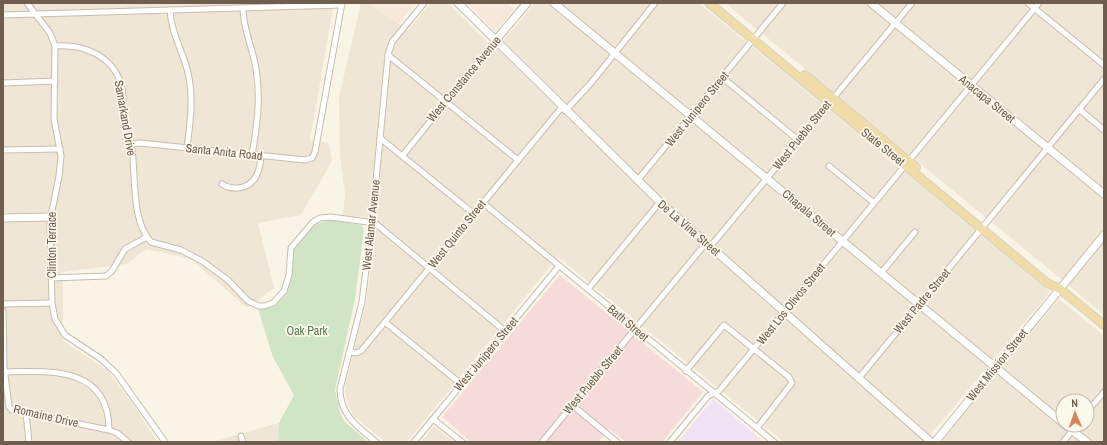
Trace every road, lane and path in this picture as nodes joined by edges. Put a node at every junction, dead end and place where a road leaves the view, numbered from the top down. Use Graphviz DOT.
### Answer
graph roads {
  1 [pos="27,3"];
  2 [pos="424,3"];
  3 [pos="458,3"];
  4 [pos="527,3"];
  5 [pos="554,3"];
  6 [pos="655,3"];
  7 [pos="709,3"];
  8 [pos="716,3"];
  9 [pos="783,3"];
  10 [pos="871,3"];
  11 [pos="912,3"];
  12 [pos="1028,3"];
  13 [pos="1039,3"];
  14 [pos="342,4"];
  15 [pos="202,6"];
  16 [pos="243,8"];
  17 [pos="1035,8"];
  18 [pos="170,10"];
  19 [pos="34,14"];
  20 [pos="3,15"];
  21 [pos="895,23"];
  22 [pos="754,37"];
  23 [pos="496,40"];
  24 [pos="55,46"];
  25 [pos="614,52"];
  26 [pos="388,55"];
  27 [pos="1104,65"];
  28 [pos="723,78"];
  29 [pos="1104,79"];
  30 [pos="55,81"];
  31 [pos="3,83"];
  32 [pos="971,86"];
  33 [pos="831,100"];
  34 [pos="446,101"];
  35 [pos="564,109"];
  36 [pos="1079,109"];
  37 [pos="692,116"];
  38 [pos="1104,130"];
  39 [pos="380,138"];
  40 [pos="798,140"];
  41 [pos="130,144"];
  42 [pos="187,148"];
  43 [pos="1048,148"];
  44 [pos="60,149"];
  45 [pos="3,150"];
  46 [pos="252,155"];
  47 [pos="261,156"];
  48 [pos="403,156"];
  49 [pos="518,160"];
  50 [pos="907,163"];
  51 [pos="829,166"];
  52 [pos="767,178"];
  53 [pos="637,181"];
  54 [pos="222,184"];
  55 [pos="1104,194"];
  56 [pos="660,202"];
  57 [pos="483,203"];
  58 [pos="874,203"];
  59 [pos="474,214"];
  60 [pos="50,217"];
  61 [pos="3,218"];
  62 [pos="372,222"];
  63 [pos="983,226"];
  64 [pos="915,232"];
  65 [pos="1104,235"];
  66 [pos="147,237"];
  67 [pos="842,241"];
  68 [pos="708,245"];
  69 [pos="559,266"];
  70 [pos="429,268"];
  71 [pos="881,273"];
  72 [pos="51,278"];
  73 [pos="588,289"];
  74 [pos="1060,289"];
  75 [pos="52,303"];
  76 [pos="3,304"];
  77 [pos="919,304"];
  78 [pos="3,311"];
  79 [pos="784,312"];
  80 [pos="385,322"];
  81 [pos="1104,325"];
  82 [pos="635,329"];
  83 [pos="505,331"];
  84 [pos="754,348"];
  85 [pos="349,352"];
  86 [pos="996,367"];
  87 [pos="686,371"];
  88 [pos="4,372"];
  89 [pos="859,378"];
  90 [pos="461,384"];
  91 [pos="1104,392"];
  92 [pos="714,393"];
  93 [pos="1095,403"];
  94 [pos="572,405"];
  95 [pos="26,413"];
  96 [pos="1055,416"];
  97 [pos="433,419"];
  98 [pos="757,428"];
  99 [pos="109,430"];
  100 [pos="1070,433"];
  101 [pos="1079,433"];
  102 [pos="241,436"];
  103 [pos="29,442"];
  104 [pos="128,442"];
  105 [pos="164,442"];
  106 [pos="243,442"];
  107 [pos="376,442"];
  108 [pos="414,442"];
  109 [pos="462,442"];
  110 [pos="542,442"];
  111 [pos="617,442"];
  112 [pos="670,442"];
  113 [pos="774,442"];
  114 [pos="931,442"];
  115 [pos="935,442"];
  116 [pos="1063,442"];
  117 [pos="1087,442"];
  1 -- 19 [label="street"];
  2 -- 26 [label="street, West Alamar Avenue"];
  3 -- 23 [label="street, De La Vina Street"];
  4 -- 23 [label="street, West Constance Avenue"];
  5 -- 25 [label="street, Chapala Street"];
  6 -- 25 [label="street, West Quinto Street"];
  7 -- 22 [label="main road, State Street"];
  8 -- 22 [label="main road, State Street"];
  9 -- 22 [label="street, West Junipero Street"];
  10 -- 21 [label="street, Anacapa Street"];
  11 -- 21 [label="street, West Pueblo Street"];
  12 -- 17 [label="street"];
  13 -- 17 [label="street, West Los Olivos Street"];
  14 -- 16 [label="street"];
  14 -- 47 [label="street, Santa Anita Road"];
  15 -- 16 [label="street"];
  15 -- 18 [label="street"];
  16 -- 46 [label="street"];
  17 -- 27 [label="street"];
  17 -- 32 [label="street, West Los Olivos Street"];
  18 -- 19 [label="street"];
  18 -- 42 [label="street"];
  19 -- 20 [label="street"];
  19 -- 24 [label="street"];
  21 -- 32 [label="street, Anacapa Street"];
  21 -- 33 [label="street, West Pueblo Street"];
  22 -- 28 [label="street, West Junipero Street"];
  22 -- 33 [label="main road, State Street"];
  23 -- 34 [label="street, West Constance Avenue"];
  23 -- 35 [label="street, De La Vina Street"];
  24 -- 30 [label="street, Clinton Terrace"];
  24 -- 41 [label="street, Samarkand Drive"];
  25 -- 35 [label="street, West Quinto Street"];
  25 -- 37 [label="street, Chapala Street"];
  26 -- 34 [label="street"];
  26 -- 39 [label="street, West Alamar Avenue"];
  28 -- 37 [label="street, West Junipero Street"];
  28 -- 40 [label="street"];
  29 -- 36 [label="street, West Padre Street"];
  30 -- 31 [label="street"];
  30 -- 44 [label="street, Clinton Terrace"];
  32 -- 43 [label="street, Anacapa Street"];
  32 -- 50 [label="street, West Los Olivos Street"];
  33 -- 40 [label="street, West Pueblo Street"];
  33 -- 50 [label="main road, State Street"];
  34 -- 48 [label="street, West Constance Avenue"];
  34 -- 49 [label="street"];
  35 -- 49 [label="street, West Quinto Street"];
  35 -- 53 [label="street, De La Vina Street"];
  36 -- 38 [label="street"];
  36 -- 43 [label="street, West Padre Street"];
  37 -- 52 [label="street, Chapala Street"];
  37 -- 53 [label="street, West Junipero Street"];
  39 -- 48 [label="street"];
  39 -- 62 [label="street, West Alamar Avenue"];
  40 -- 52 [label="street, West Pueblo Street"];
  41 -- 42 [label="street, Santa Anita Road"];
  41 -- 66 [label="street, Samarkand Drive"];
  42 -- 46 [label="street, Santa Anita Road"];
  43 -- 55 [label="street, Anacapa Street"];
  43 -- 63 [label="street, West Padre Street"];
  44 -- 45 [label="street"];
  44 -- 60 [label="street, Clinton Terrace"];
  46 -- 47 [label="street, Santa Anita Road"];
  47 -- 54 [label="street"];
  48 -- 59 [label="street"];
  49 -- 57 [label="street, West Quinto Street"];
  50 -- 58 [label="street, West Los Olivos Street"];
  50 -- 63 [label="main road, State Street"];
  51 -- 58 [label="street"];
  52 -- 67 [label="street, Chapala Street"];
  52 -- 68 [label="street, West Pueblo Street"];
  53 -- 56 [label="street, De La Vina Street"];
  56 -- 68 [label="street, De La Vina Street"];
  56 -- 73 [label="street"];
  57 -- 59 [label="street, West Quinto Street"];
  57 -- 69 [label="street, Bath Street"];
  58 -- 67 [label="street, West Los Olivos Street"];
  59 -- 70 [label="street, West Quinto Street"];
  60 -- 61 [label="street"];
  60 -- 72 [label="street, Clinton Terrace"];
  62 -- 66 [label="street"];
  62 -- 70 [label="street"];
  62 -- 85 [label="street, West Alamar Avenue"];
  63 -- 74 [label="main road, State Street"];
  63 -- 77 [label="street, West Padre Street"];
  64 -- 71 [label="street"];
  65 -- 74 [label="street, West Mission Street"];
  66 -- 72 [label="street"];
  67 -- 71 [label="street, Chapala Street"];
  67 -- 79 [label="street, West Los Olivos Street"];
  68 -- 79 [label="street, De La Vina Street"];
  68 -- 82 [label="street, West Pueblo Street"];
  69 -- 73 [label="street, Bath Street"];
  69 -- 83 [label="street, West Junipero Street"];
  70 -- 80 [label="street, West Quinto Street"];
  70 -- 83 [label="street"];
  71 -- 77 [label="street, Chapala Street"];
  72 -- 75 [label="street, Clinton Terrace"];
  73 -- 82 [label="street, Bath Street"];
  74 -- 81 [label="main road, State Street"];
  74 -- 86 [label="street, West Mission Street"];
  75 -- 76 [label="street"];
  75 -- 105 [label="street, Clinton Terrace"];
  77 -- 86 [label="street, Chapala Street"];
  77 -- 89 [label="street, West Padre Street"];
  78 -- 88 [label="street, Romaine Drive"];
  79 -- 84 [label="street, West Los Olivos Street"];
  79 -- 89 [label="street, De La Vina Street"];
  80 -- 85 [label="street, West Quinto Street"];
  80 -- 90 [label="street"];
  82 -- 87 [label="street, Bath Street"];
  82 -- 94 [label="street, West Pueblo Street"];
  83 -- 90 [label="street, West Junipero Street"];
  84 -- 87 [label="street"];
  84 -- 92 [label="street, West Los Olivos Street"];
  84 -- 98 [label="street"];
  85 -- 107 [label="street, West Alamar Avenue"];
  86 -- 96 [label="street, Chapala Street"];
  86 -- 115 [label="street, West Mission Street"];
  87 -- 92 [label="street, Bath Street"];
  88 -- 95 [label="street, Romaine Drive"];
  88 -- 99 [label="street"];
  89 -- 114 [label="street, De La Vina Street"];
  90 -- 97 [label="street, West Junipero Street"];
  91 -- 93 [label="street"];
  92 -- 98 [label="street, Bath Street"];
  92 -- 112 [label="street, West Los Olivos Street"];
  94 -- 110 [label="street, West Pueblo Street"];
  94 -- 111 [label="street"];
  95 -- 99 [label="street, Romaine Drive"];
  95 -- 103 [label="street"];
  97 -- 108 [label="street, West Junipero Street"];
  97 -- 109 [label="street"];
  98 -- 113 [label="street, Bath Street"];
  99 -- 104 [label="street, Romaine Drive"];
  100 -- 116 [label="street"];
  101 -- 117 [label="street"];
  102 -- 106 [label="street"];
}
